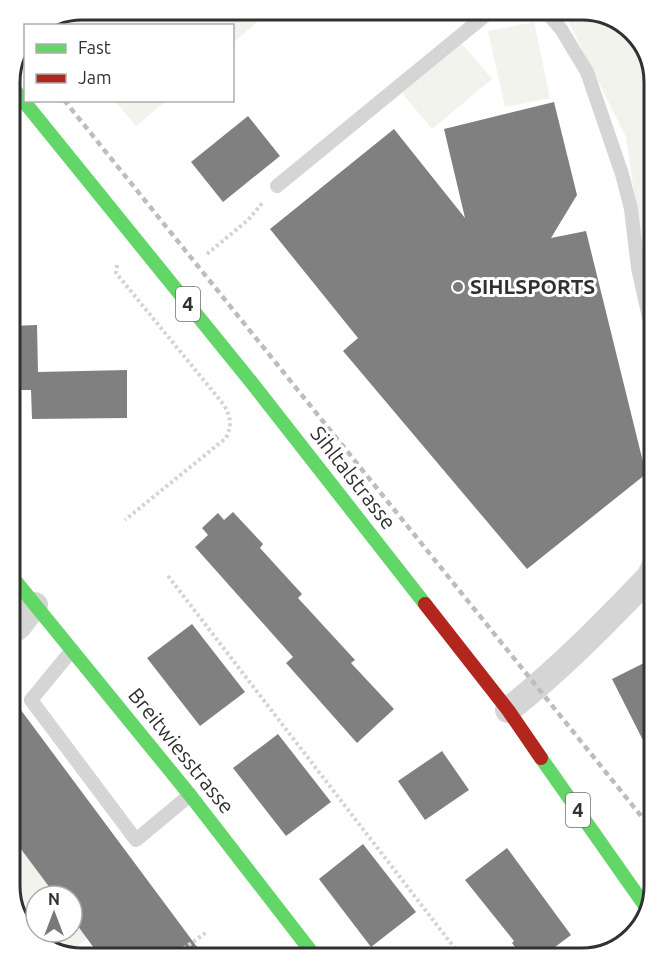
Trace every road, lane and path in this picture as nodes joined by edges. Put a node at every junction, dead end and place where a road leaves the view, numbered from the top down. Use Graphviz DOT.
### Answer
graph roads {
  1 [pos="478,20"];
  2 [pos="553,20"];
  3 [pos="24,102"];
  4 [pos="277,186"];
  5 [pos="207,254"];
  6 [pos="119,275"];
  7 [pos="644,295"];
  8 [pos="124,520"];
  9 [pos="168,576"];
  10 [pos="644,581"];
  11 [pos="20,587"];
  12 [pos="35,605"];
  13 [pos="20,625"];
  14 [pos="72,650"];
  15 [pos="508,710"];
  16 [pos="190,795"];
  17 [pos="641,901"];
  18 [pos="208,931"];
  19 [pos="185,948"];
  20 [pos="308,948"];
  21 [pos="455,948"];
  1 -- 4 [label="lane"];
  2 -- 7 [label="lane"];
  3 -- 15 [label="main road, Sihltalstrasse / 4"];
  4 -- 5 [label="path"];
  6 -- 8 [label="path"];
  9 -- 21 [label="path"];
  10 -- 15 [label="street"];
  11 -- 12 [label="main road, Breitwiesstrasse"];
  12 -- 13 [label="street"];
  12 -- 14 [label="main road, Breitwiesstrasse"];
  14 -- 16 [label="main road, Breitwiesstrasse"];
  14 -- 16 [label="lane"];
  15 -- 17 [label="main road, Sihltalstrasse / 4"];
  16 -- 20 [label="main road, Breitwiesstrasse"];
  18 -- 19 [label="path"];
}
